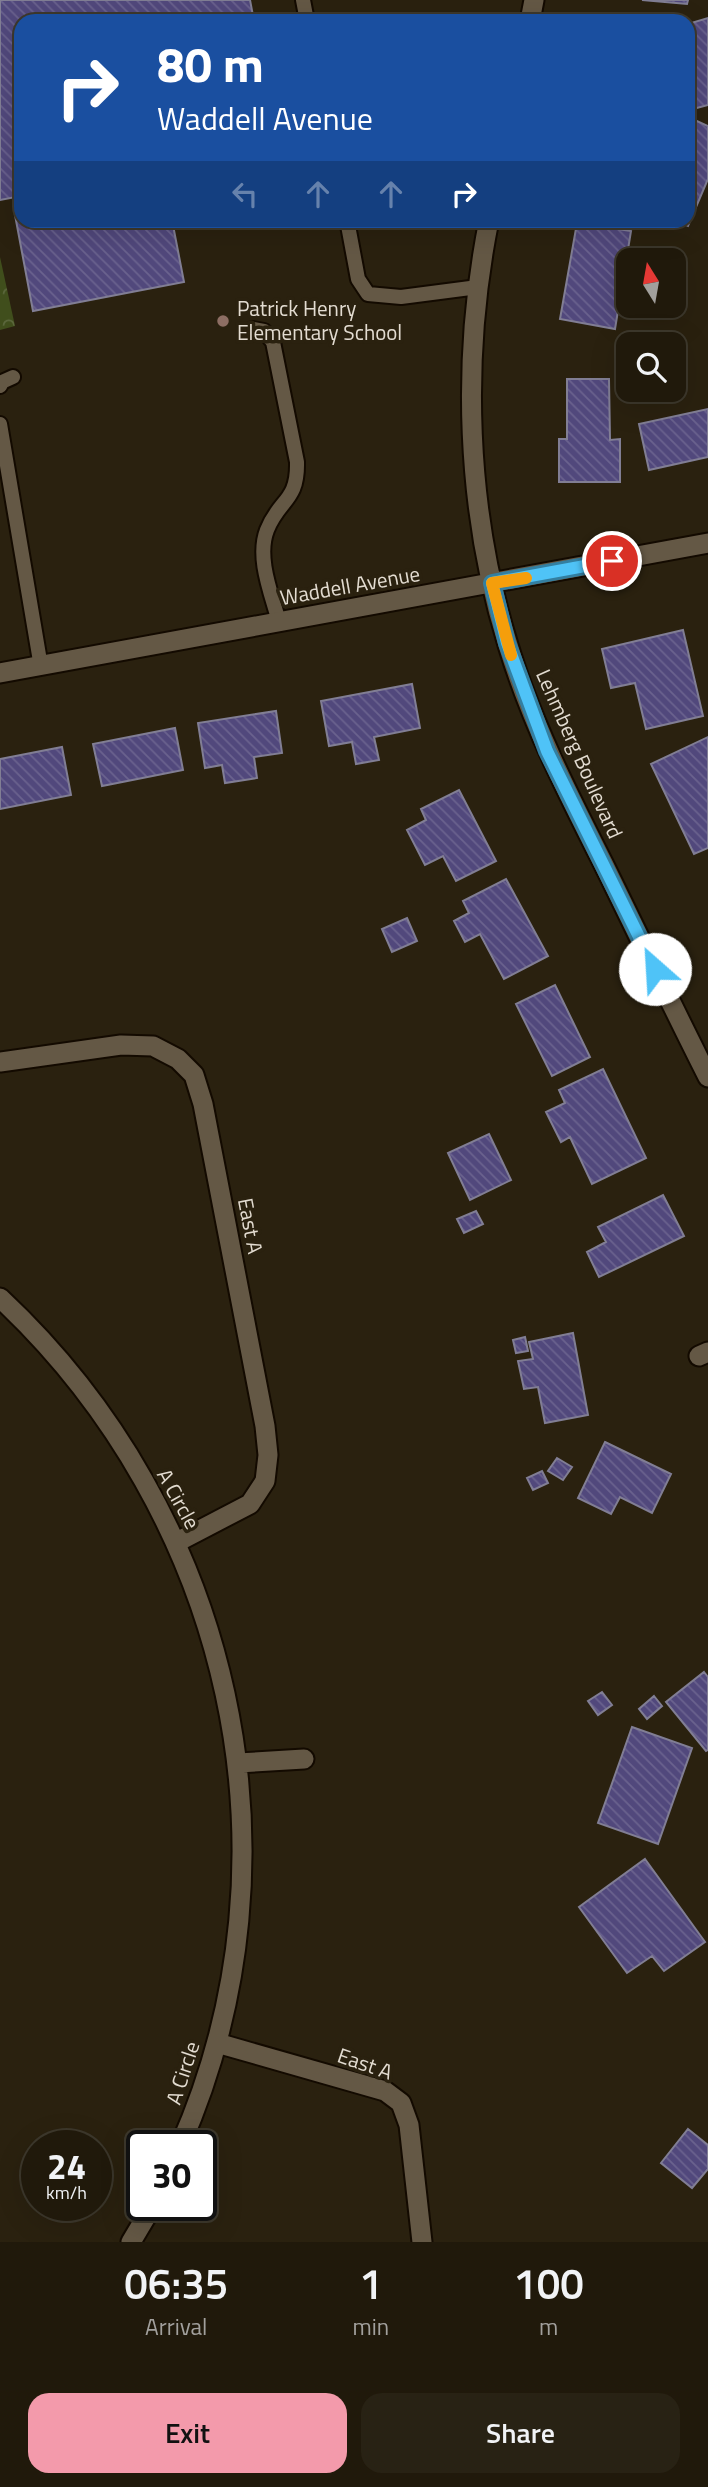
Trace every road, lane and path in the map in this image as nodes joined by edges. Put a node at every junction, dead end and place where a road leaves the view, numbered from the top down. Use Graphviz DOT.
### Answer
graph roads {
  1 [pos="348,228"];
  2 [pos="488,228"];
  3 [pos="478,287"];
  4 [pos="253,329"];
  5 [pos="13,377"];
  6 [pos="0,386"];
  7 [pos="0,424"];
  8 [pos="708,543"];
  9 [pos="492,583"];
  10 [pos="279,622"];
  11 [pos="41,667"];
  12 [pos="0,673"];
  13 [pos="0,1062"];
  14 [pos="706,1069"];
  15 [pos="0,1298"];
  16 [pos="177,1542"];
  17 [pos="304,1759"];
  18 [pos="238,1763"];
  19 [pos="217,2043"];
  20 [pos="187,2130"];
  21 [pos="143,2221"];
  22 [pos="131,2242"];
  23 [pos="422,2242"];
  1 -- 3 [label="lane"];
  2 -- 3 [label="street, Lehmberg Boulevard"];
  3 -- 9 [label="street, Lehmberg Boulevard"];
  4 -- 10 [label="lane"];
  5 -- 6 [label="lane"];
  7 -- 11 [label="lane"];
  8 -- 9 [label="street, Waddell Avenue"];
  9 -- 10 [label="street, Waddell Avenue"];
  9 -- 14 [label="street, Lehmberg Boulevard"];
  10 -- 11 [label="street, Waddell Avenue"];
  11 -- 12 [label="street, Waddell Avenue"];
  13 -- 16 [label="street, East A"];
  15 -- 16 [label="street, A Circle"];
  16 -- 18 [label="street, A Circle"];
  17 -- 18 [label="street"];
  18 -- 19 [label="street, A Circle"];
  19 -- 20 [label="street, A Circle"];
  19 -- 23 [label="street, East A"];
  21 -- 22 [label="street"];
}
